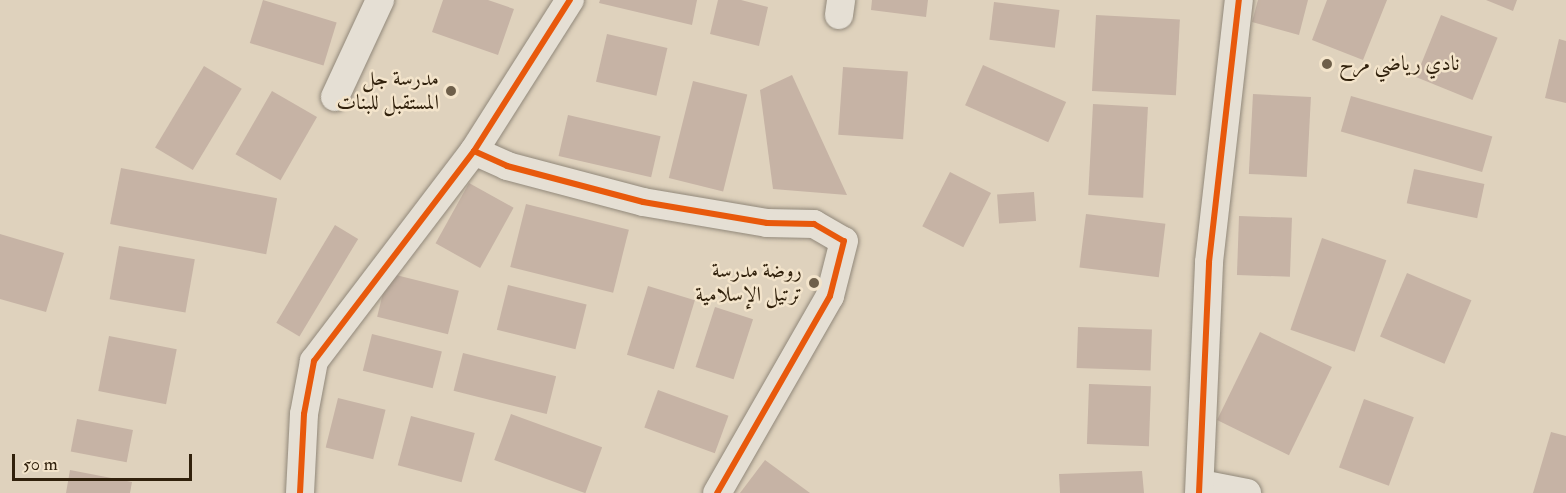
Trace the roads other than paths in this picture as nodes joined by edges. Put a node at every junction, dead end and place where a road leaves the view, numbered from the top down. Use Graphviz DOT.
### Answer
graph roads {
  1 [pos="380,0"];
  2 [pos="570,0"];
  3 [pos="1239,0"];
  4 [pos="335,97"];
  5 [pos="474,151"];
  6 [pos="1200,489"];
  7 [pos="300,493"];
  8 [pos="717,493"];
  9 [pos="1247,493"];
  1 -- 4 [label="street"];
  2 -- 5 [label="street"];
  3 -- 6 [label="street"];
  5 -- 7 [label="street"];
  5 -- 8 [label="street"];
  6 -- 9 [label="street"];
}
